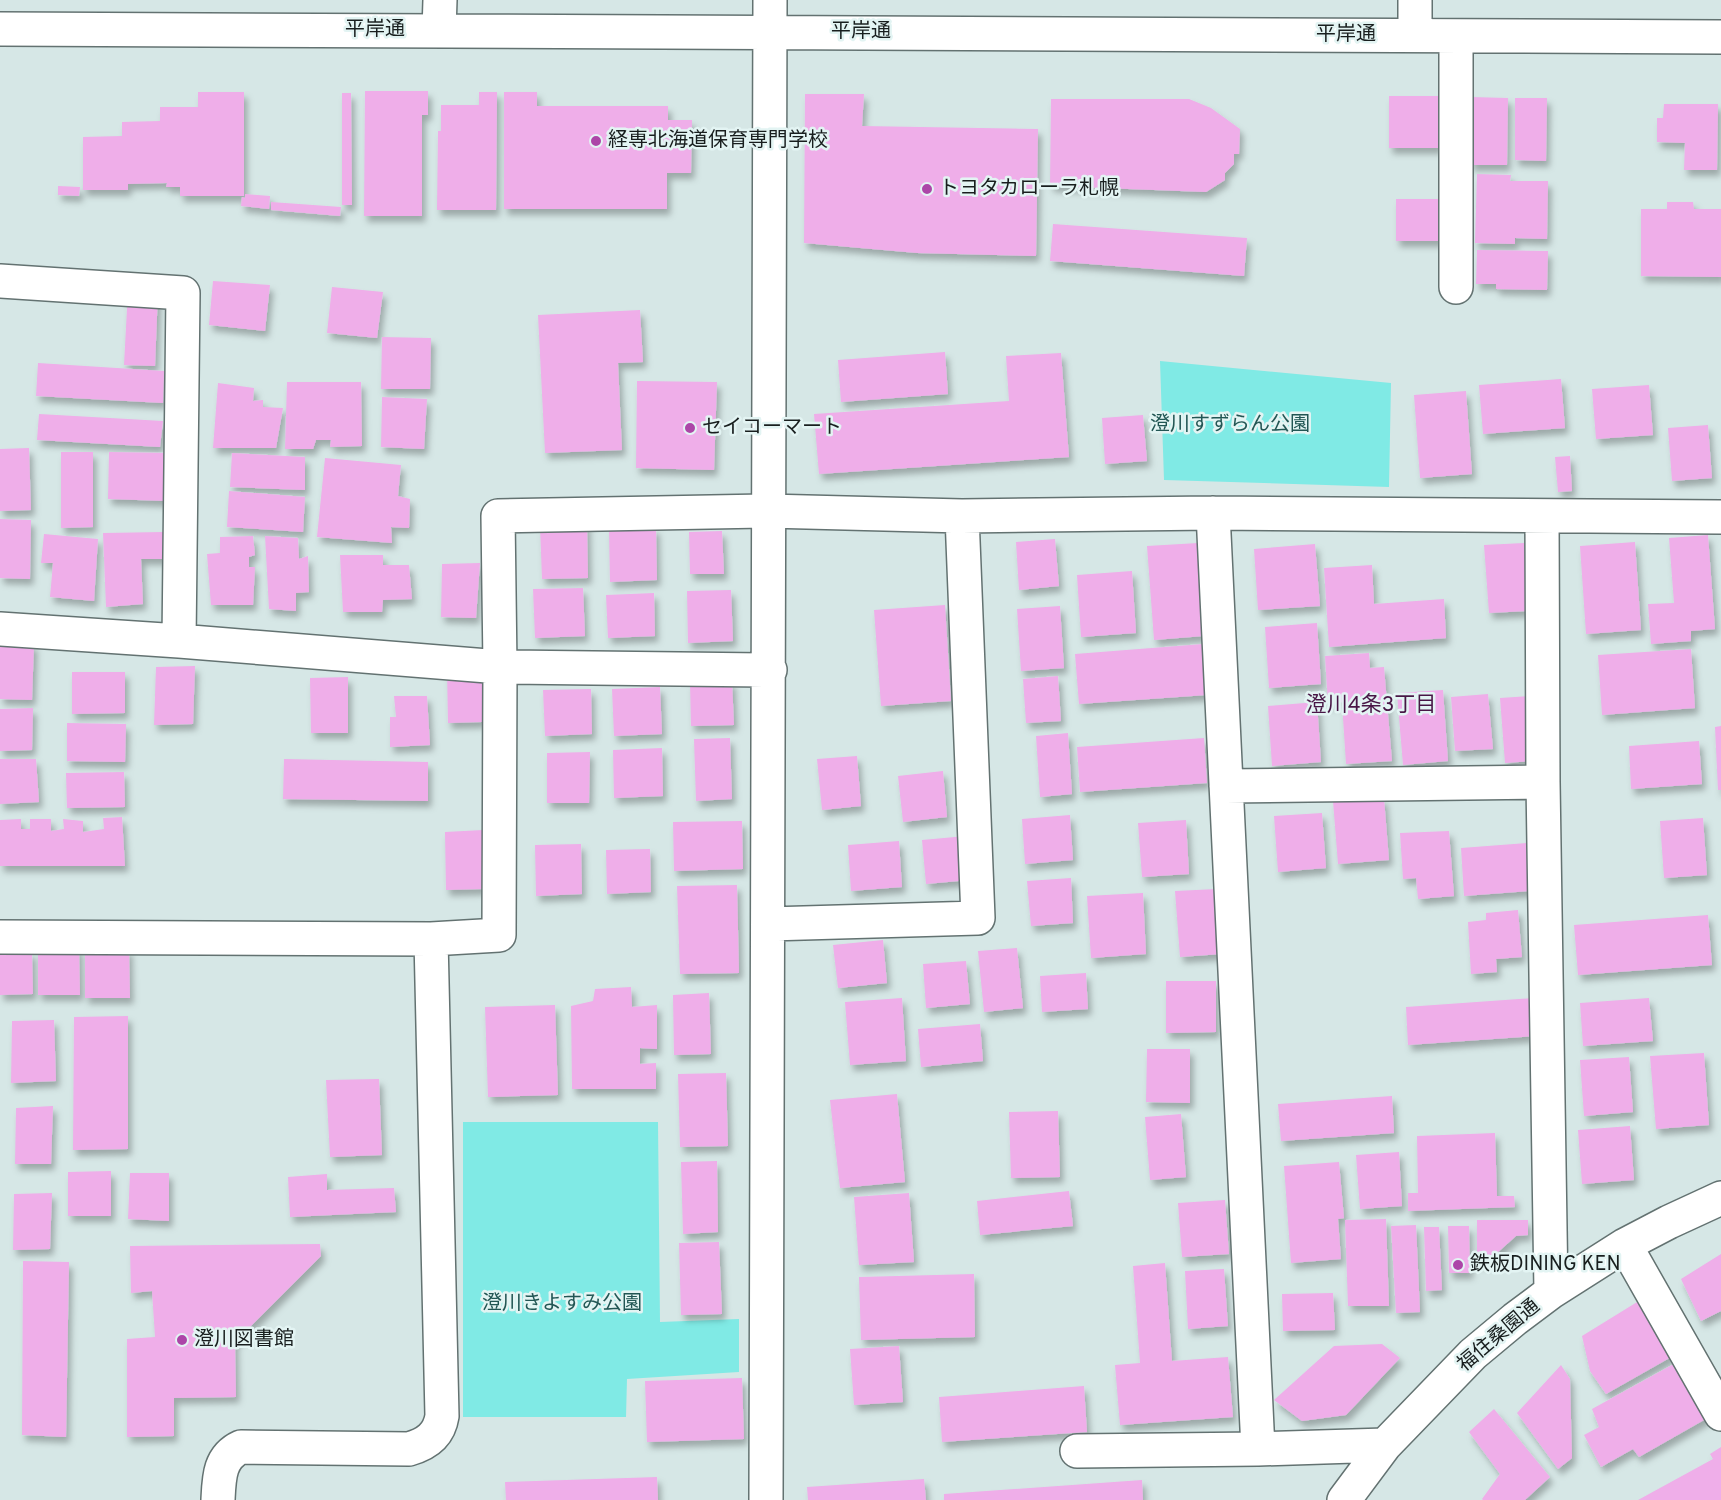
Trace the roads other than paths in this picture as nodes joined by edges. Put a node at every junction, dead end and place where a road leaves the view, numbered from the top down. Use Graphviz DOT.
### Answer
graph roads {
  1 [pos="1415,0"];
  2 [pos="440,15"];
  3 [pos="770,16"];
  4 [pos="0,29"];
  5 [pos="1415,35"];
  6 [pos="1456,36"];
  7 [pos="1721,37"];
  8 [pos="0,281"];
  9 [pos="1456,287"];
  10 [pos="768,511"];
  11 [pos="1213,513"];
  12 [pos="962,516"];
  13 [pos="1542,516"];
  14 [pos="1721,517"];
  15 [pos="0,629"];
  16 [pos="179,641"];
  17 [pos="501,667"];
  18 [pos="770,670"];
  19 [pos="1543,782"];
  20 [pos="1226,786"];
  21 [pos="769,924"];
  22 [pos="0,937"];
  23 [pos="431,939"];
  24 [pos="1721,1198"];
  25 [pos="1625,1245"];
  26 [pos="1551,1292"];
  27 [pos="1721,1414"];
  28 [pos="1384,1445"];
  29 [pos="1258,1449"];
  30 [pos="1077,1451"];
  31 [pos="218,1500"];
  32 [pos="766,1500"];
  33 [pos="1344,1500"];
  1 -- 5 [label="street"];
  2 -- 3 [label="street, 平岸通"];
  2 -- 4 [label="street, 平岸通"];
  3 -- 5 [label="street, 平岸通"];
  3 -- 10 [label="street"];
  5 -- 6 [label="street, 平岸通"];
  6 -- 7 [label="street, 平岸通"];
  6 -- 9 [label="street"];
  8 -- 16 [label="street"];
  10 -- 12 [label="street"];
  10 -- 17 [label="street"];
  10 -- 18 [label="street"];
  11 -- 12 [label="street"];
  11 -- 13 [label="street"];
  11 -- 20 [label="street"];
  12 -- 21 [label="street"];
  13 -- 14 [label="street"];
  13 -- 19 [label="street"];
  15 -- 16 [label="street"];
  16 -- 17 [label="street"];
  17 -- 18 [label="street"];
  17 -- 23 [label="street"];
  18 -- 21 [label="street"];
  19 -- 20 [label="street"];
  19 -- 26 [label="street"];
  20 -- 29 [label="street"];
  21 -- 32 [label="street"];
  22 -- 23 [label="street"];
  23 -- 31 [label="street"];
  24 -- 25 [label="street, 福住桑園通"];
  25 -- 26 [label="street, 福住桑園通"];
  25 -- 27 [label="street"];
  26 -- 28 [label="street, 福住桑園通"];
  28 -- 29 [label="street"];
  28 -- 33 [label="street, 福住桑園通"];
  29 -- 30 [label="street"];
}
